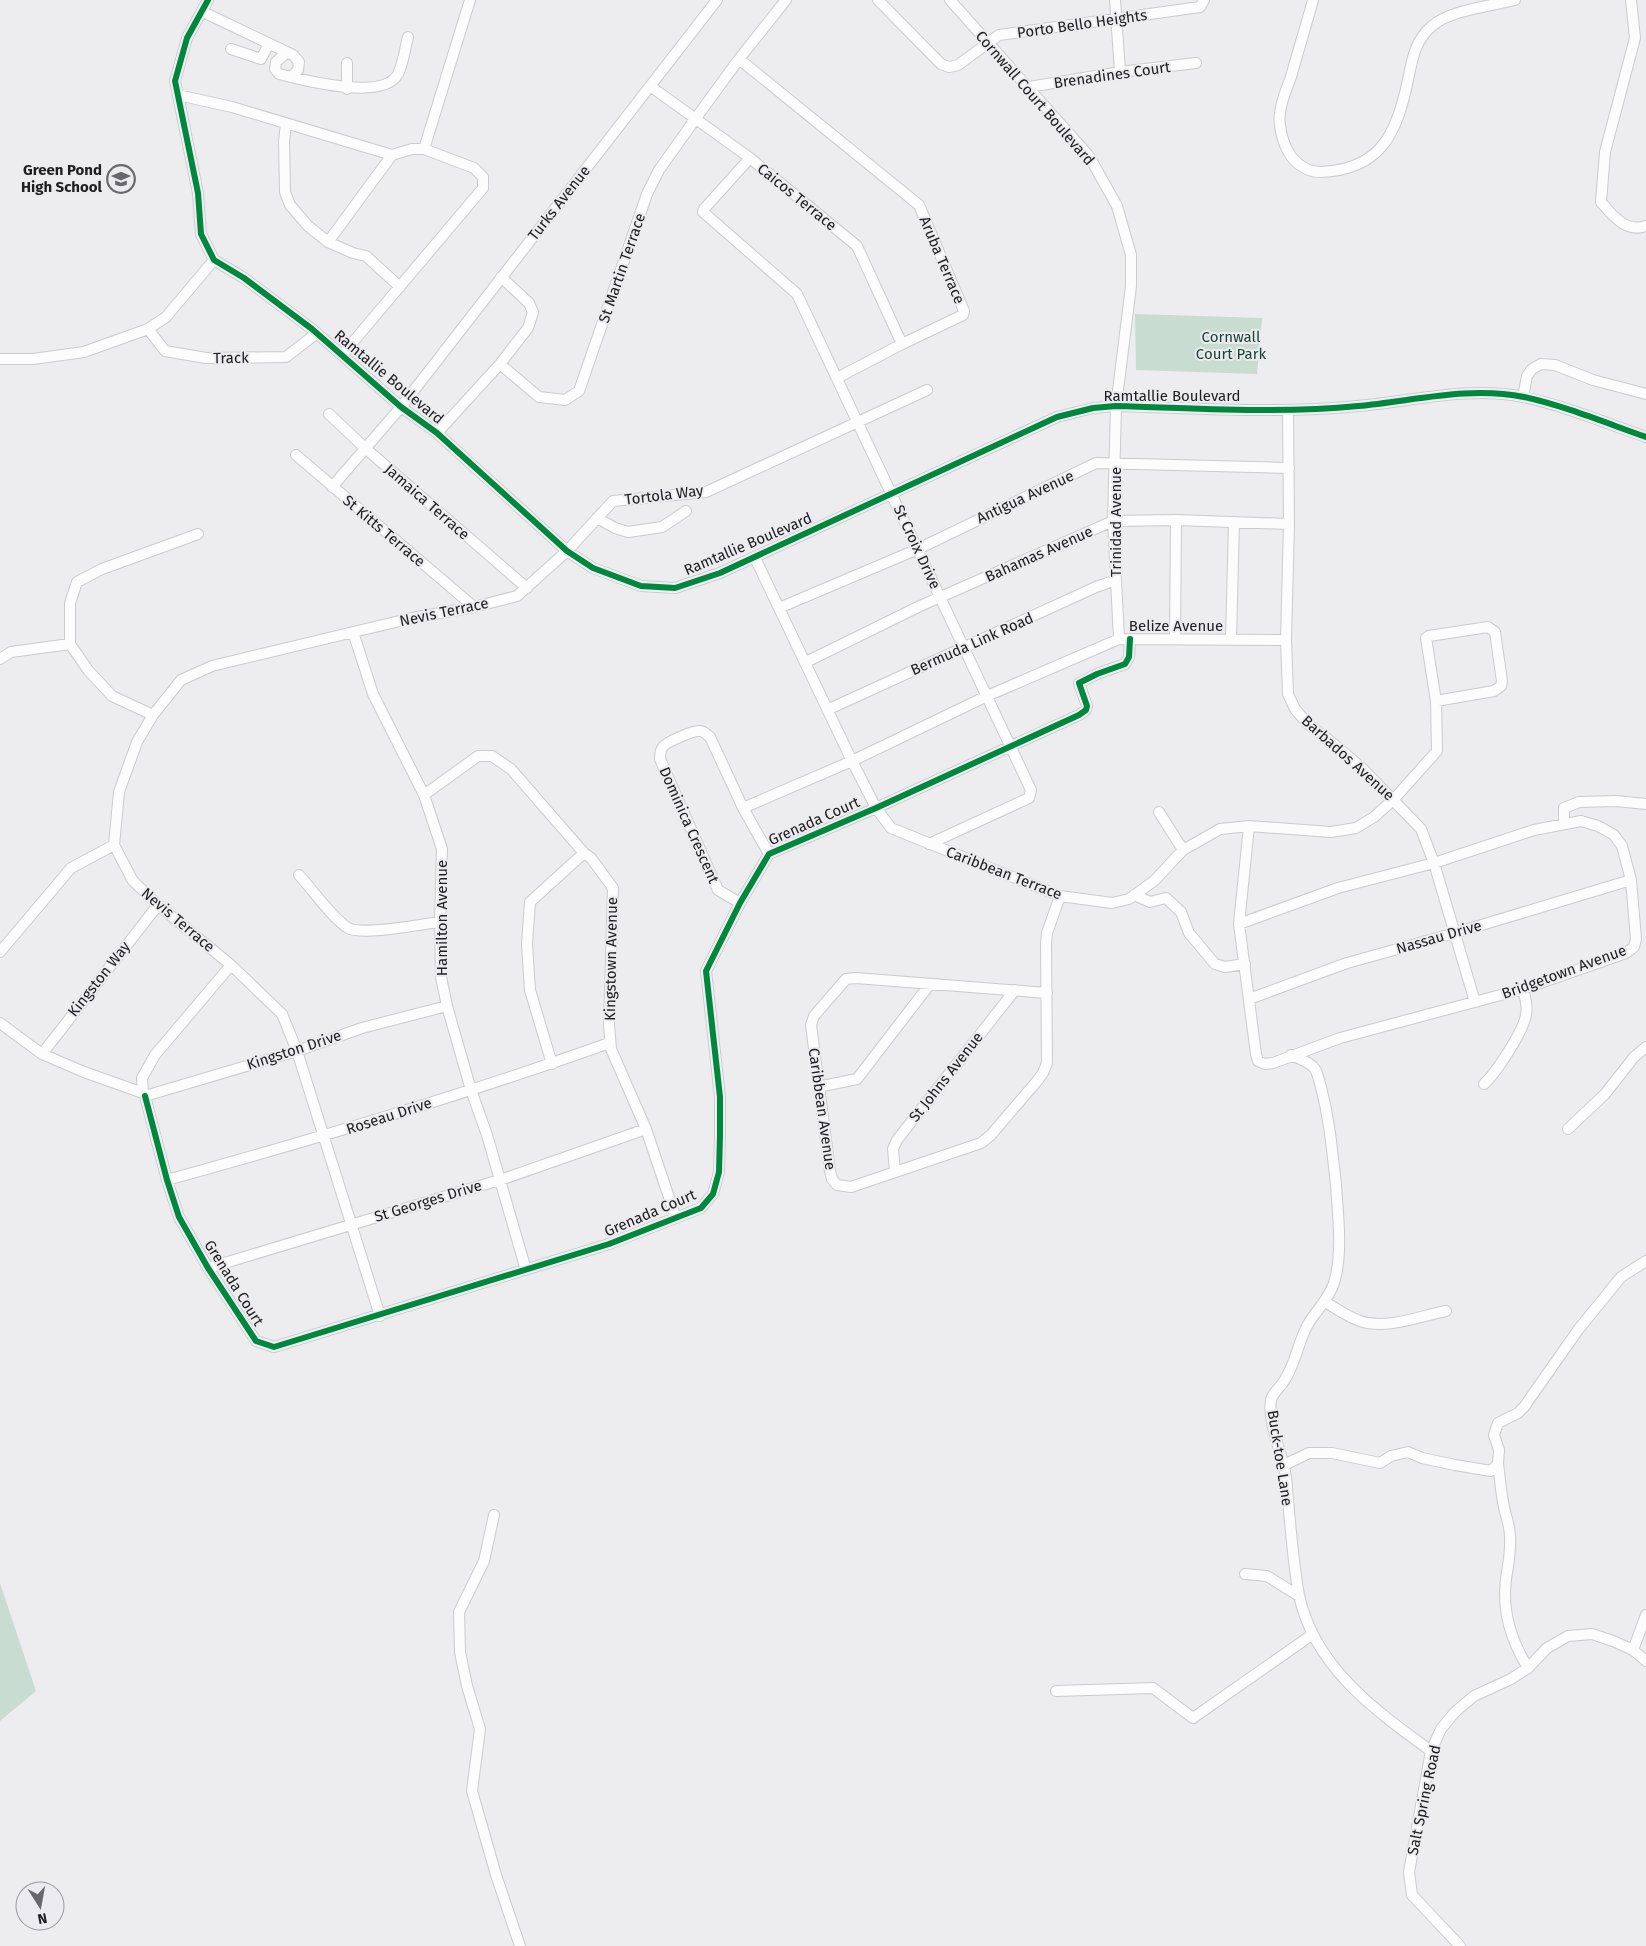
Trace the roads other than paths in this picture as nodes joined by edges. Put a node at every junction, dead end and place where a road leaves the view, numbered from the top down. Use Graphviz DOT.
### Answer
graph roads {
  1 [pos="208,0"];
  2 [pos="470,0"];
  3 [pos="716,0"];
  4 [pos="786,0"];
  5 [pos="878,0"];
  6 [pos="950,0"];
  7 [pos="1115,0"];
  8 [pos="1204,0"];
  9 [pos="1313,0"];
  10 [pos="1514,0"];
  11 [pos="1630,0"];
  12 [pos="203,12"];
  13 [pos="1117,19"];
  14 [pos="408,37"];
  15 [pos="988,42"];
  16 [pos="269,44"];
  17 [pos="231,49"];
  18 [pos="286,53"];
  19 [pos="739,59"];
  20 [pos="347,63"];
  21 [pos="1196,63"];
  22 [pos="1120,72"];
  23 [pos="291,77"];
  24 [pos="650,86"];
  25 [pos="1029,87"];
  26 [pos="347,88"];
  27 [pos="178,94"];
  28 [pos="696,118"];
  29 [pos="286,124"];
  30 [pos="424,149"];
  31 [pos="392,155"];
  32 [pos="750,158"];
  33 [pos="1646,226"];
  34 [pos="328,242"];
  35 [pos="214,260"];
  36 [pos="502,277"];
  37 [pos="400,287"];
  38 [pos="148,329"];
  39 [pos="317,333"];
  40 [pos="902,344"];
  41 [pos="342,355"];
  42 [pos="0,359"];
  43 [pos="500,364"];
  44 [pos="837,378"];
  45 [pos="927,390"];
  46 [pos="1646,394"];
  47 [pos="1523,397"];
  48 [pos="401,406"];
  49 [pos="1116,406"];
  50 [pos="1288,410"];
  51 [pos="329,414"];
  52 [pos="858,422"];
  53 [pos="437,432"];
  54 [pos="1646,437"];
  55 [pos="365,448"];
  56 [pos="296,455"];
  57 [pos="1116,463"];
  58 [pos="1289,468"];
  59 [pos="332,487"];
  60 [pos="892,494"];
  61 [pos="686,510"];
  62 [pos="597,518"];
  63 [pos="1176,520"];
  64 [pos="1113,521"];
  65 [pos="1234,522"];
  66 [pos="1289,524"];
  67 [pos="198,534"];
  68 [pos="918,548"];
  69 [pos="567,551"];
  70 [pos="755,558"];
  71 [pos="1116,580"];
  72 [pos="527,588"];
  73 [pos="940,597"];
  74 [pos="474,607"];
  75 [pos="779,608"];
  76 [pos="353,632"];
  77 [pos="1119,639"];
  78 [pos="1130,639"];
  79 [pos="1175,639"];
  80 [pos="1230,639"];
  81 [pos="1286,640"];
  82 [pos="70,644"];
  83 [pos="964,648"];
  84 [pos="0,659"];
  85 [pos="806,662"];
  86 [pos="987,696"];
  87 [pos="1436,701"];
  88 [pos="829,710"];
  89 [pos="153,715"];
  90 [pos="1011,746"];
  91 [pos="852,760"];
  92 [pos="424,796"];
  93 [pos="1394,799"];
  94 [pos="1646,804"];
  95 [pos="743,808"];
  96 [pos="876,808"];
  97 [pos="1159,812"];
  98 [pos="1564,823"];
  99 [pos="1249,826"];
  100 [pos="929,844"];
  101 [pos="114,845"];
  102 [pos="1183,850"];
  103 [pos="584,853"];
  104 [pos="769,854"];
  105 [pos="1434,863"];
  106 [pos="299,875"];
  107 [pos="1631,880"];
  108 [pos="1134,895"];
  109 [pos="1060,896"];
  110 [pos="740,903"];
  111 [pos="158,905"];
  112 [pos="440,922"];
  113 [pos="1239,924"];
  114 [pos="1455,933"];
  115 [pos="0,952"];
  116 [pos="1245,964"];
  117 [pos="231,965"];
  118 [pos="930,984"];
  119 [pos="1523,989"];
  120 [pos="1014,990"];
  121 [pos="1047,993"];
  122 [pos="1249,999"];
  123 [pos="1476,1002"];
  124 [pos="447,1006"];
  125 [pos="0,1023"];
  126 [pos="609,1043"];
  127 [pos="1646,1047"];
  128 [pos="297,1050"];
  129 [pos="42,1054"];
  130 [pos="1291,1056"];
  131 [pos="552,1064"];
  132 [pos="1484,1084"];
  133 [pos="818,1087"];
  134 [pos="471,1090"];
  135 [pos="144,1095"];
  136 [pos="646,1129"];
  137 [pos="1568,1129"];
  138 [pos="325,1136"];
  139 [pos="895,1171"];
  140 [pos="167,1180"];
  141 [pos="499,1180"];
  142 [pos="676,1218"];
  143 [pos="352,1225"];
  144 [pos="1646,1261"];
  145 [pos="208,1268"];
  146 [pos="526,1270"];
  147 [pos="1326,1302"];
  148 [pos="1446,1310"];
  149 [pos="380,1316"];
  150 [pos="1498,1464"];
  151 [pos="1284,1465"];
  152 [pos="494,1515"];
  153 [pos="1245,1574"];
  154 [pos="1300,1596"];
  155 [pos="1646,1615"];
  156 [pos="1313,1634"];
  157 [pos="1633,1650"];
  158 [pos="1646,1661"];
  159 [pos="1528,1668"];
  160 [pos="1056,1691"];
  161 [pos="1432,1751"];
  162 [pos="520,1946"];
  163 [pos="1460,1946"];
  1 -- 12 [label="street"];
  2 -- 30 [label="street"];
  3 -- 24 [label="street, Turks Avenue"];
  4 -- 19 [label="street, St Martin Terrace"];
  5 -- 15 [label="street, Porto Bello Heights"];
  6 -- 15 [label="street, Cornwall Court Boulevard"];
  7 -- 13 [label="street"];
  8 -- 13 [label="street, Porto Bello Heights"];
  9 -- 10 [label="street"];
  11 -- 33 [label="street"];
  12 -- 16 [label="street"];
  12 -- 27 [label="street"];
  13 -- 15 [label="street, Porto Bello Heights"];
  13 -- 22 [label="street"];
  14 -- 26 [label="street"];
  15 -- 25 [label="street, Cornwall Court Boulevard"];
  16 -- 17 [label="street"];
  16 -- 18 [label="street"];
  18 -- 23 [label="street"];
  18 -- 23 [label="street"];
  19 -- 28 [label="street, St Martin Terrace"];
  19 -- 40 [label="street, Aruba Terrace"];
  20 -- 26 [label="street"];
  21 -- 22 [label="street, Brenadines Court"];
  22 -- 25 [label="street, Brenadines Court"];
  23 -- 26 [label="street"];
  24 -- 28 [label="street, Caicos Terrace"];
  24 -- 36 [label="street, Turks Avenue"];
  25 -- 49 [label="street, Cornwall Court Boulevard"];
  27 -- 29 [label="street"];
  27 -- 35 [label="street"];
  28 -- 32 [label="street, Caicos Terrace"];
  28 -- 43 [label="street, St Martin Terrace"];
  29 -- 31 [label="street"];
  29 -- 34 [label="street"];
  30 -- 31 [label="street"];
  30 -- 37 [label="street"];
  31 -- 34 [label="street"];
  32 -- 40 [label="street, Caicos Terrace"];
  32 -- 44 [label="street, St Croix Drive"];
  34 -- 37 [label="street"];
  35 -- 38 [label="street"];
  35 -- 39 [label="street, Ramtallie Boulevard"];
  36 -- 43 [label="street"];
  36 -- 48 [label="street, Turks Avenue"];
  37 -- 41 [label="street"];
  38 -- 39 [label="street, Track"];
  38 -- 42 [label="street"];
  39 -- 41 [label="street, Ramtallie Boulevard"];
  40 -- 44 [label="street, Aruba Terrace"];
  41 -- 48 [label="street, Ramtallie Boulevard"];
  43 -- 53 [label="street"];
  44 -- 52 [label="street, St Croix Drive"];
  45 -- 52 [label="street, Tortola Way"];
  46 -- 47 [label="street"];
  47 -- 50 [label="street, Ramtallie Boulevard"];
  47 -- 54 [label="street, Ramtallie Boulevard"];
  48 -- 53 [label="street, Ramtallie Boulevard"];
  48 -- 55 [label="street, Turks Avenue"];
  49 -- 50 [label="street, Ramtallie Boulevard"];
  49 -- 57 [label="street, Trinidad Avenue"];
  49 -- 60 [label="street, Ramtallie Boulevard"];
  50 -- 58 [label="street, Barbados Avenue"];
  51 -- 55 [label="street, Jamaica Terrace"];
  52 -- 60 [label="street, St Croix Drive"];
  52 -- 62 [label="street, Tortola Way"];
  53 -- 69 [label="street, Ramtallie Boulevard"];
  55 -- 59 [label="street, Turks Avenue"];
  55 -- 72 [label="street, Jamaica Terrace"];
  56 -- 59 [label="street, St Kitts Terrace"];
  57 -- 58 [label="street, Antigua Avenue"];
  57 -- 64 [label="street, Trinidad Avenue"];
  57 -- 68 [label="street, Antigua Avenue"];
  58 -- 66 [label="street, Barbados Avenue"];
  59 -- 74 [label="street, St Kitts Terrace"];
  60 -- 68 [label="street, St Croix Drive"];
  60 -- 70 [label="street, Ramtallie Boulevard"];
  61 -- 62 [label="street"];
  62 -- 69 [label="street, Tortola Way"];
  63 -- 64 [label="street, Bahamas Avenue"];
  63 -- 65 [label="street, Bahamas Avenue"];
  63 -- 79 [label="street"];
  64 -- 71 [label="street, Trinidad Avenue"];
  64 -- 73 [label="street, Bahamas Avenue"];
  65 -- 66 [label="street, Bahamas Avenue"];
  65 -- 80 [label="street"];
  66 -- 81 [label="street, Barbados Avenue"];
  67 -- 82 [label="street"];
  68 -- 73 [label="street, St Croix Drive"];
  68 -- 75 [label="street, Antigua Avenue"];
  69 -- 70 [label="street, Ramtallie Boulevard"];
  69 -- 72 [label="street, Nevis Terrace"];
  70 -- 75 [label="street, Caribbean Terrace"];
  71 -- 77 [label="street, Trinidad Avenue"];
  71 -- 83 [label="street, Bermuda Link Road"];
  72 -- 74 [label="street, Nevis Terrace"];
  73 -- 83 [label="street, St Croix Drive"];
  73 -- 85 [label="street, Bahamas Avenue"];
  74 -- 76 [label="street, Nevis Terrace"];
  75 -- 85 [label="street, Caribbean Terrace"];
  76 -- 89 [label="street, Nevis Terrace"];
  76 -- 92 [label="street, Hamilton Avenue"];
  77 -- 78 [label="street, Belize Avenue"];
  77 -- 86 [label="street, Belize Avenue"];
  78 -- 79 [label="street, Belize Avenue"];
  78 -- 90 [label="street, Grenada Court"];
  79 -- 80 [label="street, Belize Avenue"];
  80 -- 81 [label="street, Belize Avenue"];
  81 -- 93 [label="street, Barbados Avenue"];
  82 -- 84 [label="street"];
  82 -- 89 [label="street"];
  83 -- 86 [label="street, St Croix Drive"];
  83 -- 88 [label="street, Bermuda Link Road"];
  85 -- 88 [label="street, Caribbean Terrace"];
  86 -- 90 [label="street, St Croix Drive"];
  86 -- 91 [label="street, Belize Avenue"];
  87 -- 87 [label="street, Caribbean Terrace"];
  87 -- 93 [label="street, Caribbean Terrace"];
  88 -- 91 [label="street, Caribbean Terrace"];
  89 -- 101 [label="street, Nevis Terrace"];
  90 -- 96 [label="street, Grenada Court"];
  90 -- 100 [label="street, St Croix Drive"];
  91 -- 95 [label="street"];
  91 -- 96 [label="street, Caribbean Terrace"];
  92 -- 103 [label="street, Kingstown Avenue"];
  92 -- 112 [label="street, Hamilton Avenue"];
  93 -- 99 [label="street, Caribbean Terrace"];
  93 -- 105 [label="street, Barbados Avenue"];
  94 -- 98 [label="street"];
  95 -- 104 [label="street, Dominica Crescent"];
  95 -- 110 [label="street, Dominica Crescent"];
  96 -- 100 [label="street, Caribbean Terrace"];
  96 -- 104 [label="street, Grenada Court"];
  97 -- 102 [label="street"];
  98 -- 105 [label="street, Bridgetown Avenue"];
  98 -- 107 [label="street, Bridgetown Avenue"];
  99 -- 102 [label="street, Caribbean Terrace"];
  99 -- 113 [label="street"];
  100 -- 109 [label="street, Caribbean Terrace"];
  101 -- 111 [label="street, Nevis Terrace"];
  101 -- 115 [label="street"];
  102 -- 108 [label="street, Caribbean Terrace"];
  103 -- 126 [label="street, Kingstown Avenue"];
  103 -- 131 [label="street"];
  104 -- 110 [label="street, Grenada Court"];
  105 -- 113 [label="street, Bridgetown Avenue"];
  105 -- 114 [label="street, Barbados Avenue"];
  106 -- 112 [label="street"];
  107 -- 114 [label="street, Nassau Drive"];
  107 -- 119 [label="street, Bridgetown Avenue"];
  108 -- 109 [label="street, Caribbean Terrace"];
  108 -- 116 [label="street"];
  109 -- 121 [label="street, Caribbean Avenue"];
  110 -- 142 [label="street, Grenada Court"];
  111 -- 117 [label="street, Nevis Terrace"];
  111 -- 129 [label="street, Kingston Way"];
  112 -- 124 [label="street, Hamilton Avenue"];
  113 -- 116 [label="street"];
  114 -- 122 [label="street, Nassau Drive"];
  114 -- 123 [label="street, Barbados Avenue"];
  116 -- 122 [label="street"];
  117 -- 128 [label="street, Nevis Terrace"];
  117 -- 135 [label="street, Grenada Court"];
  118 -- 120 [label="street, Caribbean Avenue"];
  118 -- 133 [label="street"];
  118 -- 133 [label="street, Caribbean Avenue"];
  119 -- 123 [label="street, Bridgetown Avenue"];
  119 -- 132 [label="street"];
  120 -- 121 [label="street, Caribbean Avenue"];
  120 -- 139 [label="street, St Johns Avenue"];
  121 -- 139 [label="street, Caribbean Avenue"];
  122 -- 130 [label="street, Bridgetown Avenue"];
  123 -- 130 [label="street, Bridgetown Avenue"];
  124 -- 128 [label="street, Kingston Drive"];
  124 -- 134 [label="street, Hamilton Avenue"];
  125 -- 129 [label="street"];
  126 -- 131 [label="street, Roseau Drive"];
  126 -- 136 [label="street, Kingstown Avenue"];
  127 -- 137 [label="street"];
  128 -- 135 [label="street, Kingston Drive"];
  128 -- 138 [label="street, Nevis Terrace"];
  129 -- 135 [label="street"];
  130 -- 147 [label="street, Buck-toe Lane"];
  131 -- 134 [label="street, Roseau Drive"];
  133 -- 139 [label="street, Caribbean Avenue"];
  134 -- 138 [label="street, Roseau Drive"];
  134 -- 141 [label="street, Hamilton Avenue"];
  135 -- 140 [label="street, Grenada Court"];
  136 -- 141 [label="street, St Georges Drive"];
  136 -- 142 [label="street, Kingstown Avenue"];
  138 -- 140 [label="street, Roseau Drive"];
  138 -- 143 [label="street, Nevis Terrace"];
  140 -- 145 [label="street, Grenada Court"];
  141 -- 143 [label="street, St Georges Drive"];
  141 -- 146 [label="street, Hamilton Avenue"];
  142 -- 146 [label="street, Grenada Court"];
  143 -- 145 [label="street, St Georges Drive"];
  143 -- 149 [label="street, Nevis Terrace"];
  144 -- 150 [label="street"];
  145 -- 149 [label="street, Grenada Court"];
  146 -- 149 [label="street, Grenada Court"];
  147 -- 148 [label="street"];
  147 -- 151 [label="street, Buck-toe Lane"];
  150 -- 151 [label="street"];
  150 -- 159 [label="street"];
  151 -- 154 [label="street, Buck-toe Lane"];
  152 -- 162 [label="street"];
  153 -- 154 [label="street"];
  154 -- 156 [label="street, Buck-toe Lane"];
  155 -- 157 [label="street"];
  156 -- 160 [label="street"];
  156 -- 161 [label="street, Buck-toe Lane"];
  157 -- 158 [label="street, Salt Spring Road"];
  157 -- 159 [label="street, Salt Spring Road"];
  159 -- 161 [label="street, Salt Spring Road"];
  161 -- 163 [label="street, Salt Spring Road"];
}
